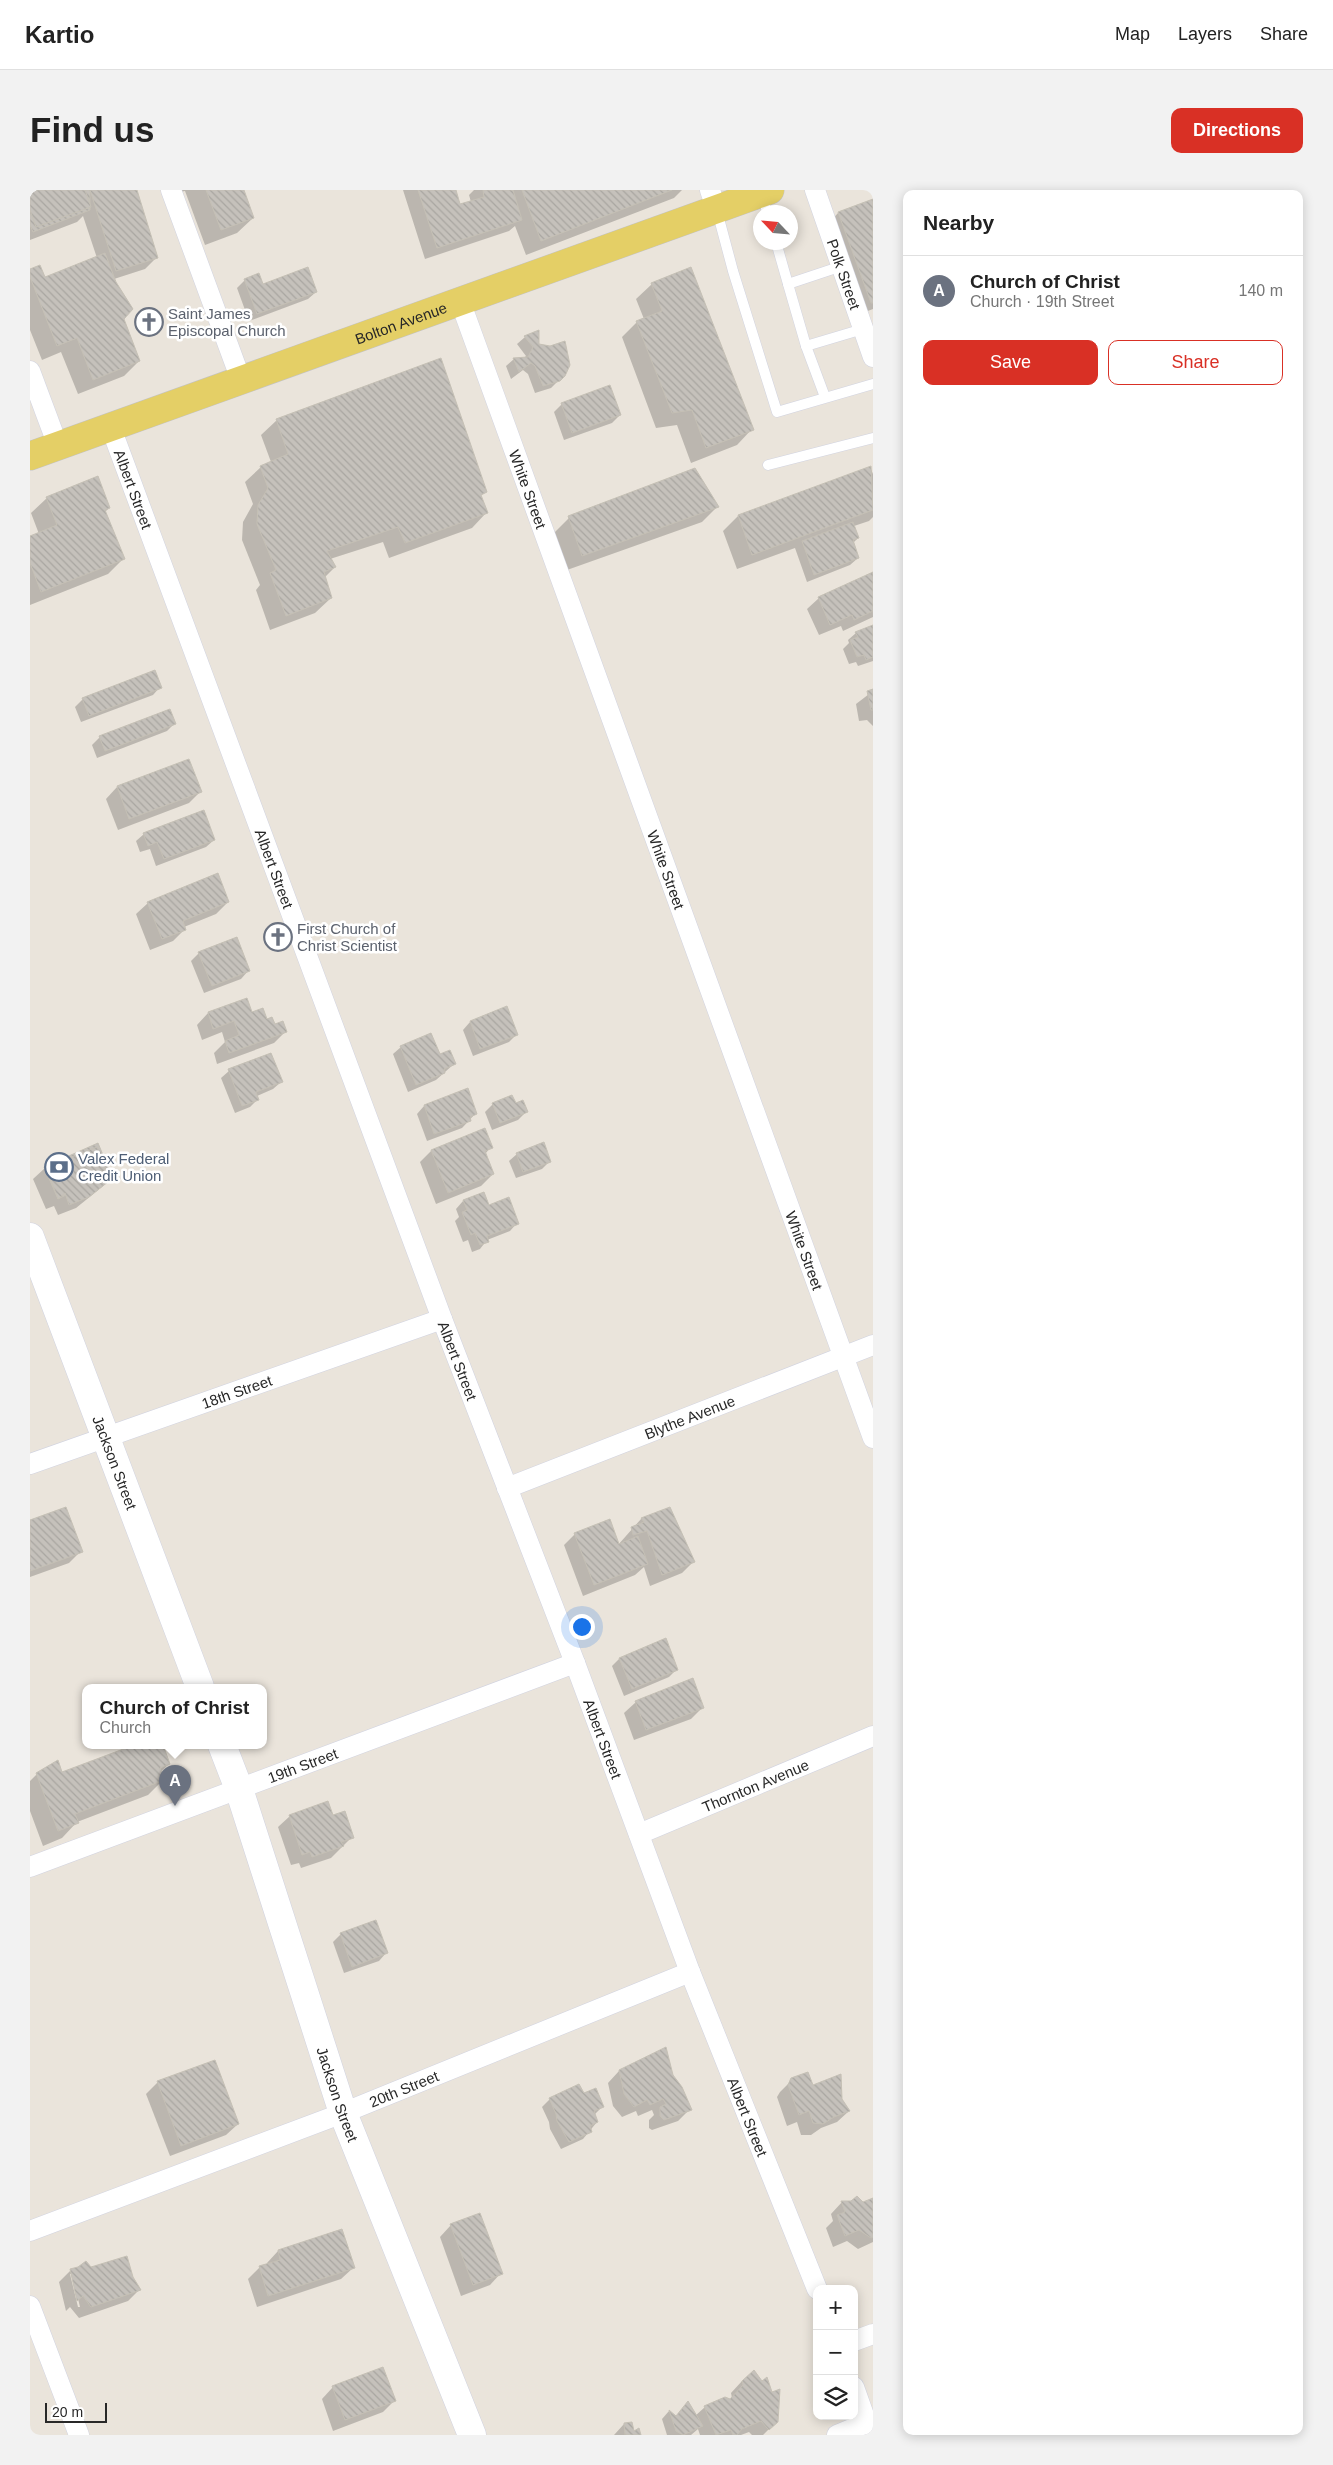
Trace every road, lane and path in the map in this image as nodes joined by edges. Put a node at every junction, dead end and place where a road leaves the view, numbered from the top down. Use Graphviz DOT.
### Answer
graph roads {
  1 [pos="171,190"];
  2 [pos="815,190"];
  3 [pos="766,198"];
  4 [pos="713,199"];
  5 [pos="778,250"];
  6 [pos="842,266"];
  7 [pos="788,284"];
  8 [pos="460,300"];
  9 [pos="863,329"];
  10 [pos="806,346"];
  11 [pos="873,358"];
  12 [pos="30,370"];
  13 [pos="241,380"];
  14 [pos="873,384"];
  15 [pos="825,396"];
  16 [pos="111,428"];
  17 [pos="873,438"];
  18 [pos="58,446"];
  19 [pos="30,456"];
  20 [pos="768,465"];
  21 [pos="30,1237"];
  22 [pos="442,1319"];
  23 [pos="873,1345"];
  24 [pos="843,1357"];
  25 [pos="106,1438"];
  26 [pos="873,1438"];
  27 [pos="30,1464"];
  28 [pos="508,1488"];
  29 [pos="575,1663"];
  30 [pos="199,1684"];
  31 [pos="873,1736"];
  32 [pos="224,1749"];
  33 [pos="239,1789"];
  34 [pos="639,1834"];
  35 [pos="30,1867"];
  36 [pos="690,1972"];
  37 [pos="343,2113"];
  38 [pos="30,2231"];
  39 [pos="815,2285"];
  40 [pos="30,2306"];
  41 [pos="873,2334"];
  42 [pos="858,2340"];
  43 [pos="858,2398"];
  44 [pos="869,2429"];
  45 [pos="79,2435"];
  46 [pos="472,2435"];
  47 [pos="837,2435"];
  1 -- 13 [label="street"];
  2 -- 6 [label="street, Polk Street"];
  3 -- 4 [label="main road, Bolton Avenue"];
  4 -- 8 [label="main road, Bolton Avenue"];
  4 -- 15 [label="lane"];
  5 -- 7 [label="lane"];
  6 -- 7 [label="lane"];
  6 -- 9 [label="street, Polk Street"];
  7 -- 10 [label="lane"];
  8 -- 13 [label="main road, Bolton Avenue"];
  8 -- 24 [label="street, White Street"];
  9 -- 10 [label="lane"];
  9 -- 11 [label="street, Polk Street"];
  10 -- 15 [label="lane"];
  12 -- 18 [label="street"];
  13 -- 16 [label="main road, Bolton Avenue"];
  14 -- 15 [label="lane"];
  16 -- 18 [label="main road, Bolton Avenue"];
  16 -- 22 [label="street, Albert Street"];
  17 -- 20 [label="lane"];
  18 -- 19 [label="main road, Bolton Avenue"];
  21 -- 25 [label="main road, Jackson Street"];
  22 -- 25 [label="street, 18th Street"];
  22 -- 28 [label="street, Albert Street"];
  23 -- 24 [label="street, Blythe Avenue"];
  24 -- 26 [label="street, White Street"];
  24 -- 28 [label="street, Blythe Avenue"];
  25 -- 27 [label="street, 18th Street"];
  25 -- 30 [label="main road, Jackson Street"];
  28 -- 29 [label="street, Albert Street"];
  29 -- 33 [label="street, 19th Street"];
  29 -- 34 [label="street, Albert Street"];
  31 -- 34 [label="street, Thornton Avenue"];
  32 -- 33 [label="main road, Jackson Street"];
  33 -- 35 [label="street, 19th Street"];
  33 -- 37 [label="main road, Jackson Street"];
  34 -- 36 [label="street, Albert Street"];
  36 -- 37 [label="street, 20th Street"];
  36 -- 39 [label="street, Albert Street"];
  37 -- 38 [label="street, 20th Street"];
  37 -- 46 [label="main road, Jackson Street"];
  40 -- 45 [label="street"];
  41 -- 42 [label="street"];
  43 -- 44 [label="street"];
  44 -- 47 [label="street"];
}
